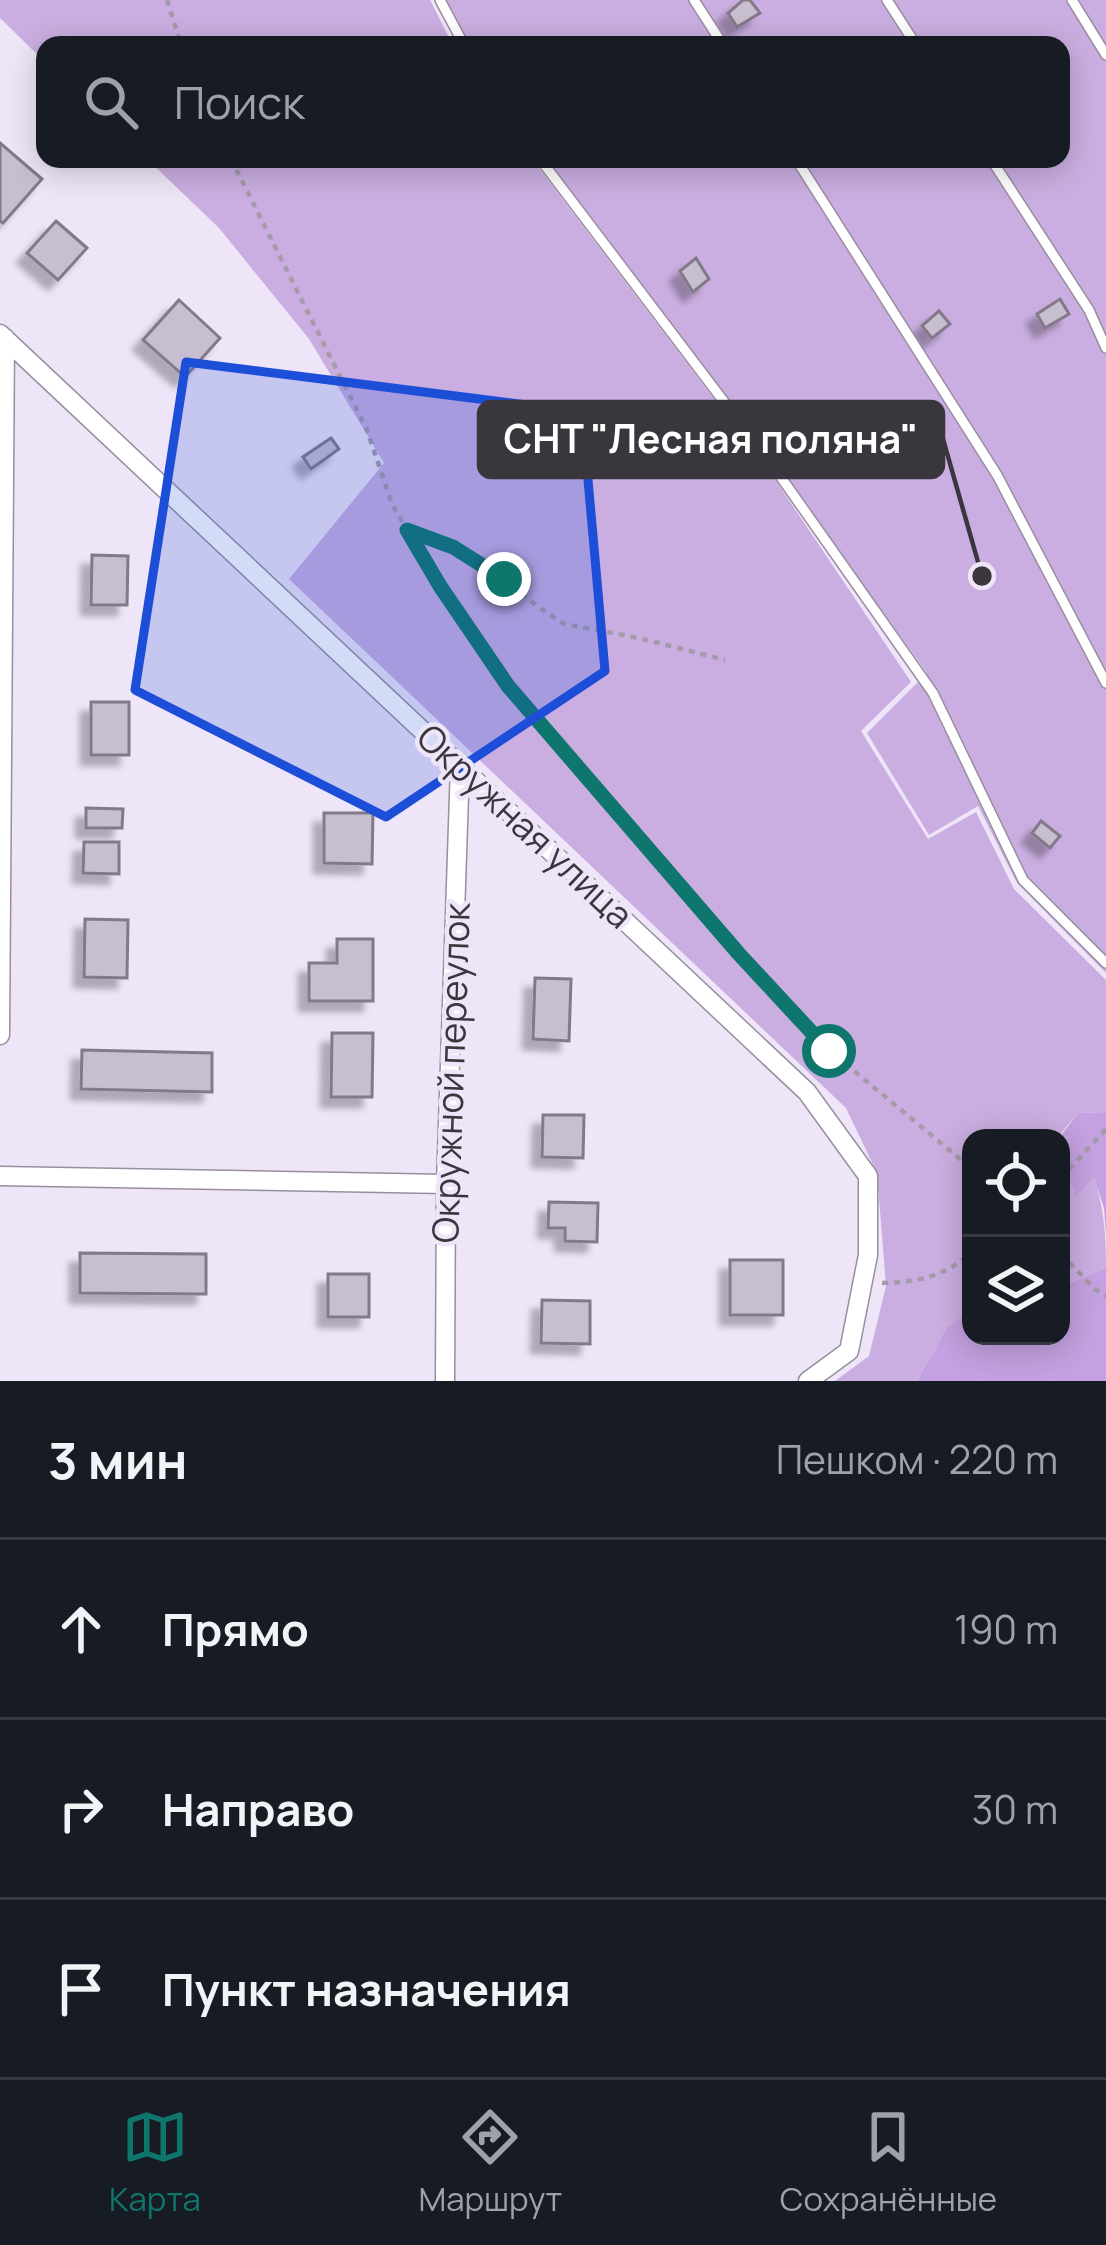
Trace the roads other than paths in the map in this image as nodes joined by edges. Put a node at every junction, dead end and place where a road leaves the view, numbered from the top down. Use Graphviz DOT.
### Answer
graph roads {
  1 [pos="440,0"];
  2 [pos="694,0"];
  3 [pos="887,0"];
  4 [pos="1072,0"];
  5 [pos="459,36"];
  6 [pos="717,36"];
  7 [pos="910,36"];
  8 [pos="1106,55"];
  9 [pos="547,168"];
  10 [pos="802,168"];
  11 [pos="997,168"];
  12 [pos="2,336"];
  13 [pos="1106,348"];
  14 [pos="1106,683"];
  15 [pos="460,765"];
  16 [pos="1106,963"];
  17 [pos="0,1035"];
  18 [pos="0,1176"];
  19 [pos="446,1184"];
  20 [pos="446,1381"];
  21 [pos="808,1381"];
  1 -- 5 [label="lane"];
  2 -- 6 [label="lane"];
  3 -- 7 [label="lane"];
  4 -- 8 [label="lane"];
  9 -- 16 [label="lane"];
  10 -- 14 [label="lane"];
  11 -- 13 [label="lane"];
  12 -- 15 [label="street, Окружная улица"];
  12 -- 17 [label="street"];
  15 -- 19 [label="street, Окружной переулок"];
  15 -- 21 [label="street, Окружная улица"];
  18 -- 19 [label="street"];
  19 -- 20 [label="street, Окружной переулок"];
}
